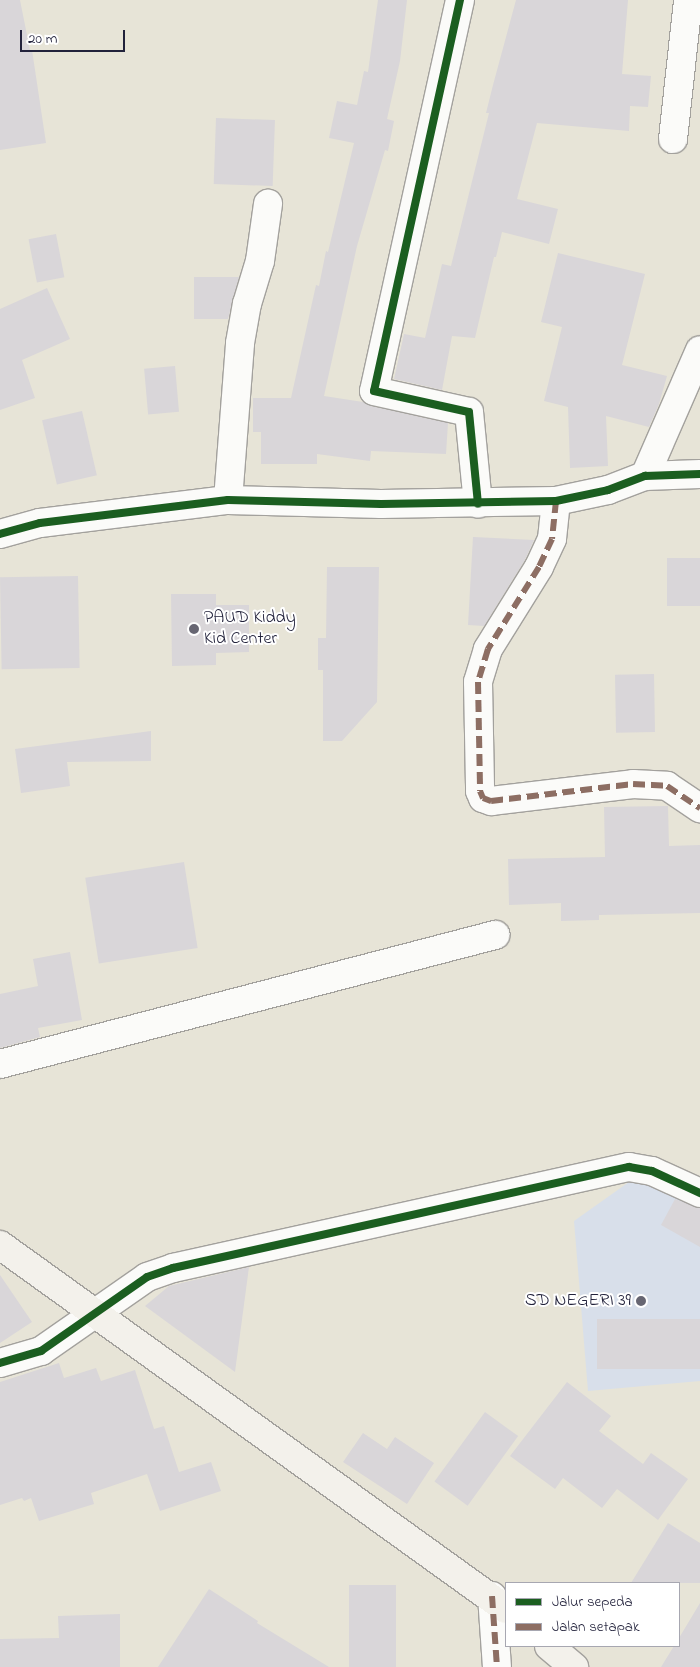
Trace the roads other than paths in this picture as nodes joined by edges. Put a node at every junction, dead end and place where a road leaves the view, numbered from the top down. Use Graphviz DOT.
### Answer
graph roads {
  1 [pos="460,0"];
  2 [pos="688,0"];
  3 [pos="673,139"];
  4 [pos="268,204"];
  5 [pos="700,350"];
  6 [pos="700,474"];
  7 [pos="645,476"];
  8 [pos="228,500"];
  9 [pos="556,501"];
  10 [pos="478,504"];
  11 [pos="0,534"];
  12 [pos="700,808"];
  13 [pos="495,935"];
  14 [pos="0,1064"];
  15 [pos="700,1193"];
  16 [pos="0,1245"];
  17 [pos="94,1314"];
  18 [pos="0,1362"];
  19 [pos="499,1603"];
  20 [pos="550,1647"];
  21 [pos="498,1667"];
  22 [pos="574,1667"];
  1 -- 10 [label="street"];
  2 -- 3 [label="street"];
  4 -- 8 [label="street"];
  5 -- 7 [label="street"];
  6 -- 7 [label="street"];
  7 -- 9 [label="street"];
  8 -- 10 [label="street"];
  8 -- 11 [label="street"];
  9 -- 10 [label="street"];
  9 -- 12 [label="street"];
  13 -- 14 [label="street"];
  15 -- 17 [label="street"];
  16 -- 17 [label="main road"];
  17 -- 18 [label="street"];
  17 -- 19 [label="main road"];
  19 -- 21 [label="street"];
  20 -- 22 [label="main road"];
}
